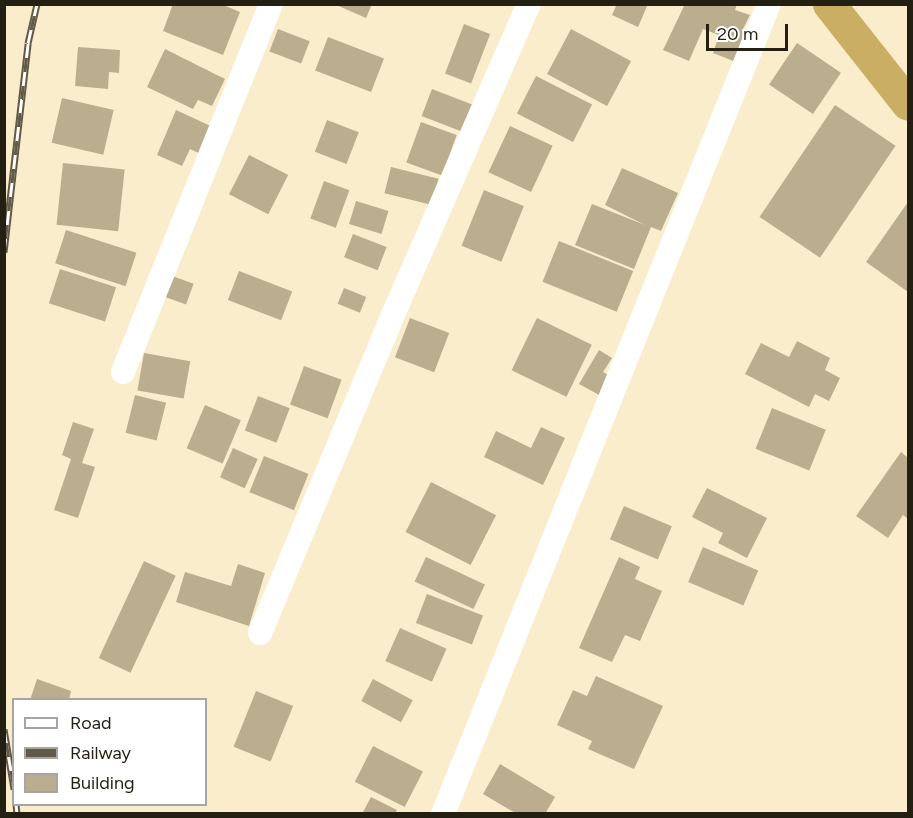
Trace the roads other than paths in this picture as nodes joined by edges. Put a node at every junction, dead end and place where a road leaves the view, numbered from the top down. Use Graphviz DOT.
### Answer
graph roads {
  1 [pos="271,4"];
  2 [pos="529,4"];
  3 [pos="769,4"];
  4 [pos="830,4"];
  5 [pos="909,104"];
  6 [pos="123,372"];
  7 [pos="260,633"];
  8 [pos="443,813"];
  1 -- 6 [label="street"];
  2 -- 7 [label="street"];
  3 -- 8 [label="street"];
  4 -- 5 [label="highway"];
}
